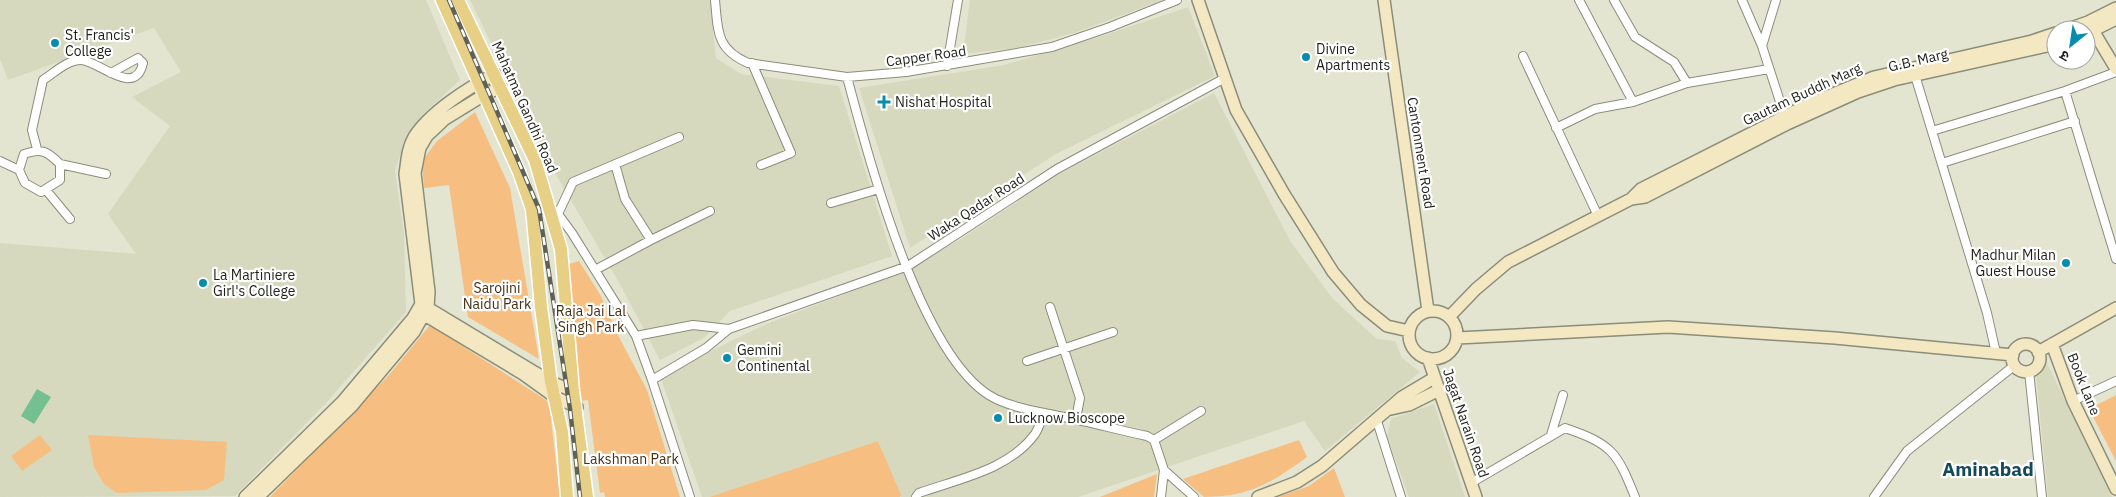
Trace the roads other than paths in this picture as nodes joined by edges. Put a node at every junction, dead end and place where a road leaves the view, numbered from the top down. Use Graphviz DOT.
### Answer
graph roads {
  1 [pos="442,0"];
  2 [pos="458,0"];
  3 [pos="715,0"];
  4 [pos="958,0"];
  5 [pos="1176,0"];
  6 [pos="1198,0"];
  7 [pos="1384,0"];
  8 [pos="1579,0"];
  9 [pos="1614,0"];
  10 [pos="1742,0"];
  11 [pos="1776,0"];
  12 [pos="2116,8"];
  13 [pos="2116,19"];
  14 [pos="2096,24"];
  15 [pos="2096,26"];
  16 [pos="2046,36"];
  17 [pos="2096,40"];
  18 [pos="1762,46"];
  19 [pos="2046,46"];
  20 [pos="1523,56"];
  21 [pos="752,63"];
  22 [pos="946,66"];
  23 [pos="1769,69"];
  24 [pos="2116,70"];
  25 [pos="1914,72"];
  26 [pos="111,73"];
  27 [pos="495,74"];
  28 [pos="847,77"];
  29 [pos="1225,78"];
  30 [pos="478,82"];
  31 [pos="1687,83"];
  32 [pos="502,87"];
  33 [pos="2066,90"];
  34 [pos="484,95"];
  35 [pos="1633,102"];
  36 [pos="1786,120"];
  37 [pos="2075,120"];
  38 [pos="1556,128"];
  39 [pos="1932,131"];
  40 [pos="679,136"];
  41 [pos="37,149"];
  42 [pos="0,161"];
  43 [pos="1942,163"];
  44 [pos="60,164"];
  45 [pos="615,164"];
  46 [pos="761,165"];
  47 [pos="19,170"];
  48 [pos="106,174"];
  49 [pos="879,189"];
  50 [pos="46,190"];
  51 [pos="831,203"];
  52 [pos="532,209"];
  53 [pos="710,211"];
  54 [pos="554,212"];
  55 [pos="1598,216"];
  56 [pos="70,219"];
  57 [pos="651,240"];
  58 [pos="2116,259"];
  59 [pos="908,266"];
  60 [pos="595,270"];
  61 [pos="1050,307"];
  62 [pos="2116,308"];
  63 [pos="423,309"];
  64 [pos="1428,311"];
  65 [pos="1448,317"];
  66 [pos="729,329"];
  67 [pos="1409,331"];
  68 [pos="1114,332"];
  69 [pos="636,336"];
  70 [pos="1457,338"];
  71 [pos="2052,344"];
  72 [pos="1064,348"];
  73 [pos="2038,352"];
  74 [pos="1996,353"];
  75 [pos="1428,358"];
  76 [pos="1027,360"];
  77 [pos="2014,360"];
  78 [pos="2029,372"];
  79 [pos="1434,378"];
  80 [pos="652,380"];
  81 [pos="551,382"];
  82 [pos="2116,382"];
  83 [pos="1439,390"];
  84 [pos="573,391"];
  85 [pos="1563,394"];
  86 [pos="555,396"];
  87 [pos="2073,401"];
  88 [pos="577,407"];
  89 [pos="1391,409"];
  90 [pos="1201,411"];
  91 [pos="1044,413"];
  92 [pos="1076,419"];
  93 [pos="1377,421"];
  94 [pos="1551,436"];
  95 [pos="1154,440"];
  96 [pos="1164,470"];
  97 [pos="1472,483"];
  98 [pos="2116,489"];
  99 [pos="245,497"];
  100 [pos="258,497"];
  101 [pos="567,497"];
  102 [pos="587,497"];
  103 [pos="690,497"];
  104 [pos="916,497"];
  105 [pos="1161,497"];
  106 [pos="1194,497"];
  107 [pos="1258,497"];
  108 [pos="1401,497"];
  109 [pos="1476,497"];
  110 [pos="1635,497"];
  111 [pos="1874,497"];
  112 [pos="2042,497"];
  1 -- 30 [label="main road"];
  2 -- 27 [label="main road, Mahatma Gandhi Road"];
  3 -- 21 [label="street, Capper Road"];
  4 -- 22 [label="street"];
  5 -- 22 [label="street, Capper Road"];
  6 -- 29 [label="street"];
  7 -- 64 [label="street, Cantonment Road"];
  8 -- 35 [label="street"];
  9 -- 31 [label="street"];
  10 -- 18 [label="street"];
  11 -- 18 [label="street"];
  12 -- 14 [label="street"];
  13 -- 15 [label="street"];
  16 -- 25 [label="street"];
  17 -- 24 [label="street"];
  18 -- 23 [label="street"];
  19 -- 25 [label="street, G.B. Marg"];
  20 -- 38 [label="street"];
  21 -- 28 [label="street, Capper Road"];
  21 -- 46 [label="street"];
  22 -- 28 [label="street, Capper Road"];
  23 -- 31 [label="street"];
  23 -- 36 [label="street"];
  24 -- 33 [label="street"];
  25 -- 36 [label="street, G.B. Marg"];
  25 -- 39 [label="street"];
  26 -- 41 [label="street"];
  27 -- 30 [label="street"];
  27 -- 32 [label="main road, Mahatma Gandhi Road"];
  28 -- 49 [label="street"];
  29 -- 59 [label="street, Waka Qadar Road"];
  29 -- 67 [label="street"];
  30 -- 34 [label="main road"];
  30 -- 63 [label="street"];
  31 -- 35 [label="street"];
  32 -- 34 [label="street"];
  32 -- 54 [label="main road, Mahatma Gandhi Road"];
  33 -- 37 [label="street"];
  33 -- 39 [label="street"];
  34 -- 52 [label="main road"];
  34 -- 63 [label="street"];
  35 -- 38 [label="street"];
  36 -- 55 [label="street, G.B. Marg"];
  37 -- 43 [label="street"];
  37 -- 58 [label="street"];
  38 -- 55 [label="street"];
  39 -- 43 [label="street"];
  40 -- 45 [label="street"];
  41 -- 44 [label="street"];
  41 -- 47 [label="street"];
  42 -- 47 [label="street"];
  43 -- 74 [label="street"];
  44 -- 48 [label="street"];
  44 -- 50 [label="street"];
  45 -- 54 [label="street"];
  45 -- 57 [label="street"];
  47 -- 50 [label="street"];
  49 -- 51 [label="street"];
  49 -- 59 [label="street"];
  50 -- 56 [label="street"];
  52 -- 54 [label="street"];
  52 -- 81 [label="main road"];
  53 -- 57 [label="street"];
  54 -- 60 [label="street"];
  54 -- 84 [label="main road, Mahatma Gandhi Road"];
  55 -- 65 [label="street, G.B. Marg"];
  57 -- 60 [label="street"];
  59 -- 66 [label="street, Waka Qadar Road"];
  59 -- 91 [label="street"];
  60 -- 69 [label="street"];
  61 -- 72 [label="street"];
  62 -- 71 [label="street"];
  63 -- 81 [label="street"];
  63 -- 86 [label="street"];
  63 -- 99 [label="street"];
  63 -- 100 [label="street"];
  64 -- 65 [label="street"];
  64 -- 67 [label="street"];
  65 -- 70 [label="street"];
  66 -- 69 [label="street, Waka Qadar Road"];
  66 -- 80 [label="street, Waka Qadar Road"];
  67 -- 75 [label="street"];
  68 -- 72 [label="street"];
  69 -- 80 [label="street"];
  70 -- 74 [label="street"];
  70 -- 75 [label="street"];
  71 -- 73 [label="street"];
  71 -- 87 [label="street, Book Lane"];
  72 -- 76 [label="street"];
  72 -- 92 [label="street"];
  73 -- 77 [label="street"];
  73 -- 78 [label="street"];
  74 -- 77 [label="street"];
  75 -- 79 [label="street, Jagat Narain Road"];
  77 -- 78 [label="street"];
  77 -- 111 [label="street"];
  78 -- 112 [label="street"];
  79 -- 83 [label="street, Jagat Narain Road"];
  79 -- 89 [label="street"];
  80 -- 103 [label="street"];
  81 -- 84 [label="street"];
  81 -- 86 [label="main road"];
  82 -- 87 [label="street"];
  83 -- 89 [label="street"];
  83 -- 97 [label="street, Jagat Narain Road"];
  84 -- 88 [label="main road, Mahatma Gandhi Road"];
  85 -- 94 [label="street"];
  86 -- 88 [label="street"];
  86 -- 101 [label="main road"];
  87 -- 98 [label="street, Book Lane"];
  88 -- 102 [label="main road, Mahatma Gandhi Road"];
  89 -- 93 [label="street"];
  90 -- 95 [label="street"];
  91 -- 92 [label="street"];
  91 -- 104 [label="street"];
  92 -- 95 [label="street"];
  93 -- 107 [label="street"];
  93 -- 108 [label="street"];
  94 -- 97 [label="street"];
  94 -- 110 [label="street"];
  95 -- 96 [label="street"];
  96 -- 105 [label="street"];
  96 -- 106 [label="street"];
  97 -- 109 [label="street, Jagat Narain Road"];
}
